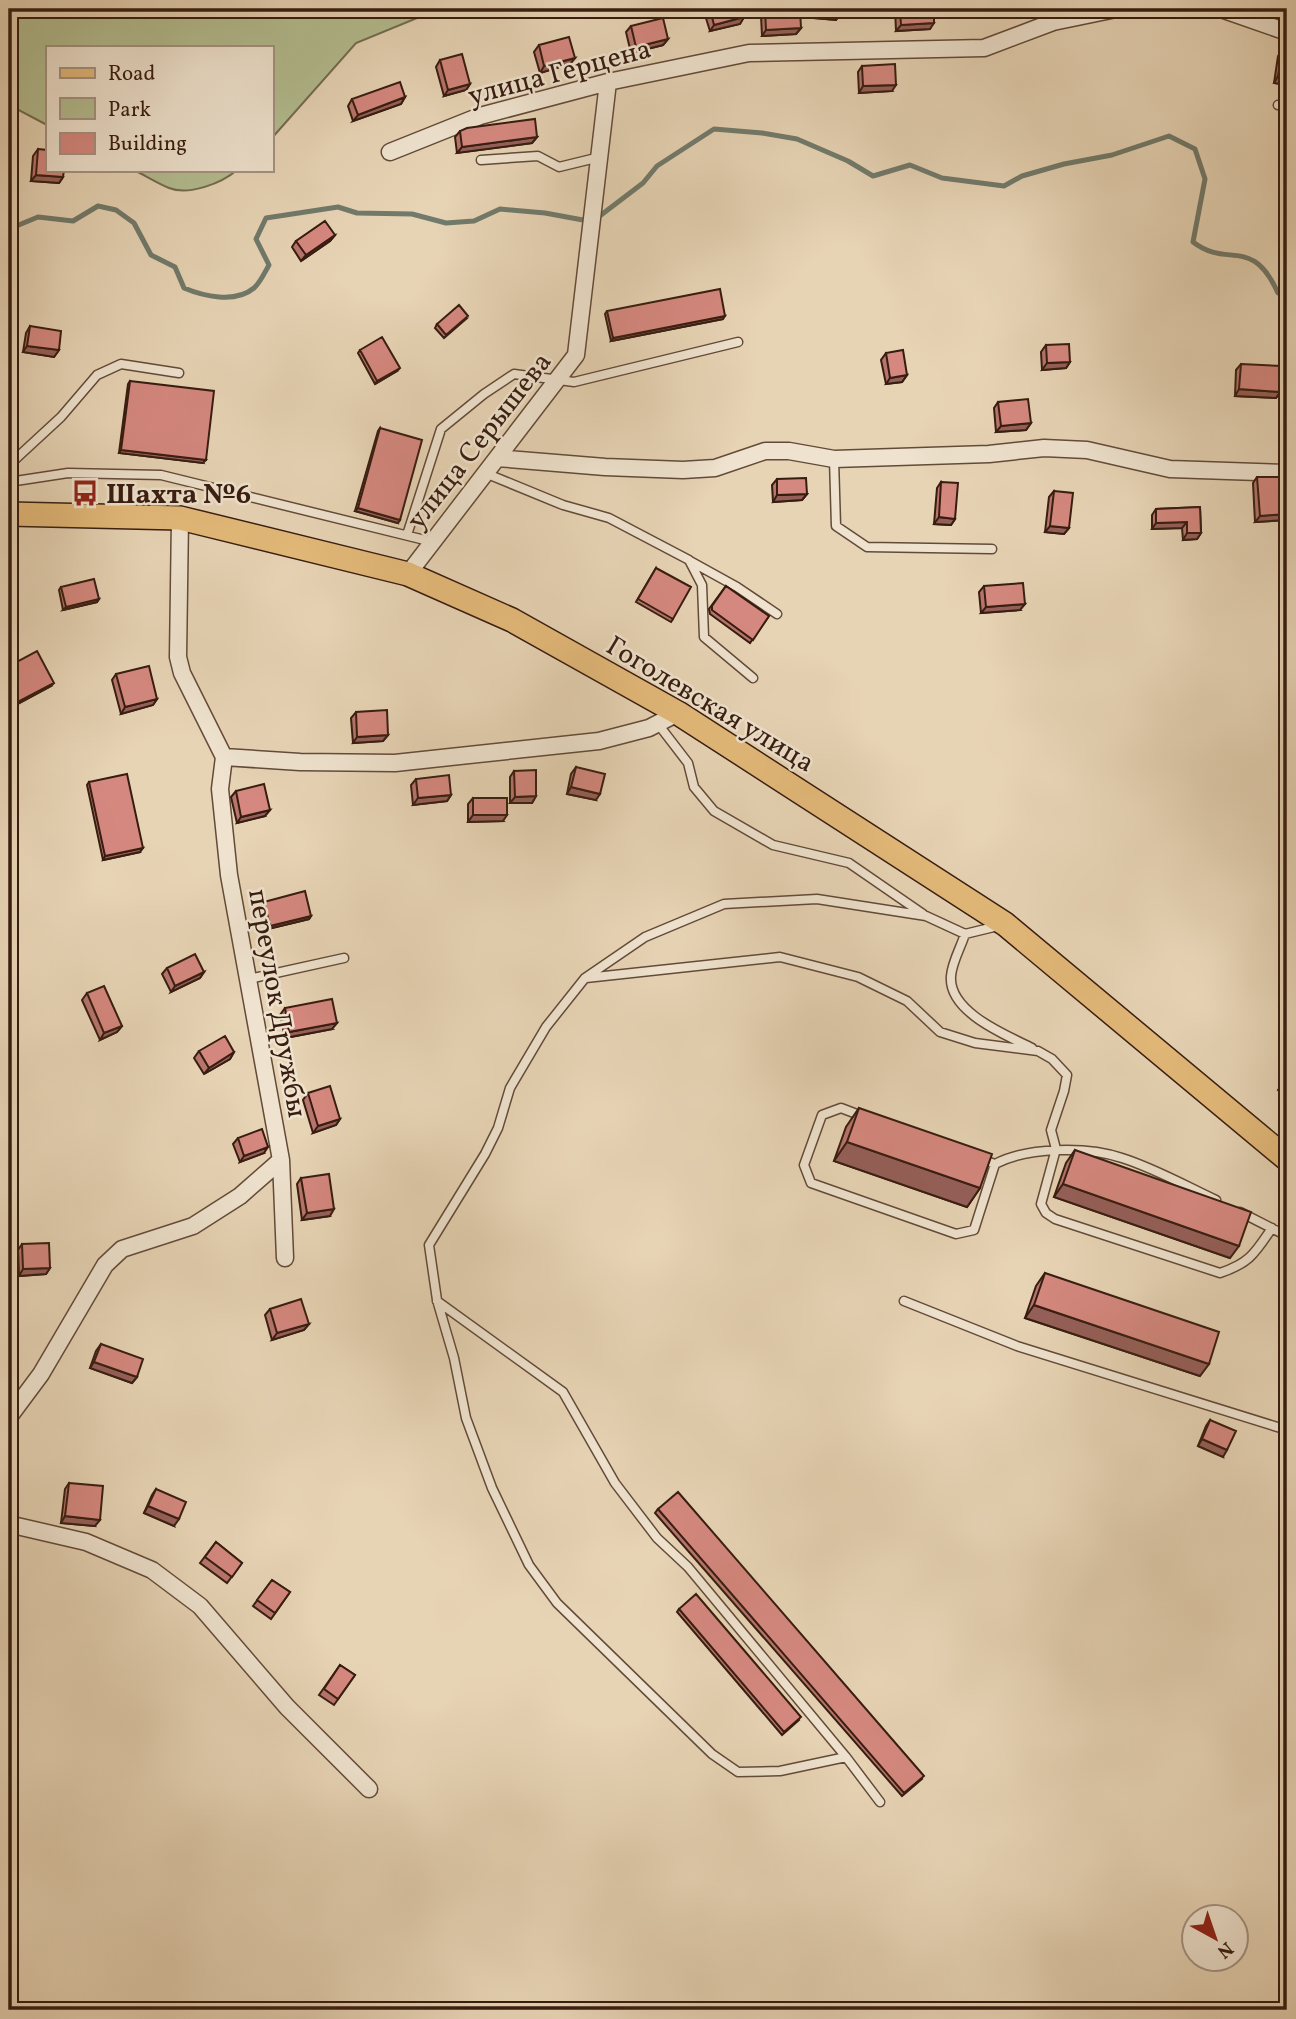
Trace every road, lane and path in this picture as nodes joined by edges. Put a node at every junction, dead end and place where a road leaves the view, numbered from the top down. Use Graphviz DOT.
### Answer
graph roads {
  1 [pos="1116,9"];
  2 [pos="1221,9"];
  3 [pos="1287,32"];
  4 [pos="608,82"];
  5 [pos="390,152"];
  6 [pos="600,156"];
  7 [pos="481,160"];
  8 [pos="738,342"];
  9 [pos="179,373"];
  10 [pos="557,380"];
  11 [pos="497,458"];
  12 [pos="834,459"];
  13 [pos="9,465"];
  14 [pos="485,473"];
  15 [pos="1287,473"];
  16 [pos="9,482"];
  17 [pos="9,514"];
  18 [pos="180,518"];
  19 [pos="407,535"];
  20 [pos="433,542"];
  21 [pos="992,550"];
  22 [pos="689,561"];
  23 [pos="408,574"];
  24 [pos="777,614"];
  25 [pos="753,678"];
  26 [pos="678,713"];
  27 [pos="658,724"];
  28 [pos="224,757"];
  29 [pos="926,916"];
  30 [pos="1005,924"];
  31 [pos="965,934"];
  32 [pos="344,958"];
  33 [pos="585,978"];
  34 [pos="249,979"];
  35 [pos="1038,1051"];
  36 [pos="866,1117"];
  37 [pos="1055,1149"];
  38 [pos="969,1155"];
  39 [pos="1287,1159"];
  40 [pos="281,1160"];
  41 [pos="995,1164"];
  42 [pos="1272,1228"];
  43 [pos="1287,1236"];
  44 [pos="285,1258"];
  45 [pos="437,1300"];
  46 [pos="904,1300"];
  47 [pos="9,1417"];
  48 [pos="1287,1430"];
  49 [pos="9,1531"];
  50 [pos="846,1757"];
  51 [pos="369,1789"];
  52 [pos="880,1802"];
  1 -- 4 [label="street, улица Герцена"];
  2 -- 3 [label="street"];
  4 -- 5 [label="street, улица Герцена"];
  4 -- 6 [label="street, улица Серышева"];
  6 -- 7 [label="lane"];
  6 -- 10 [label="street, улица Серышева"];
  8 -- 10 [label="lane"];
  9 -- 13 [label="lane"];
  10 -- 11 [label="street, улица Серышева"];
  10 -- 19 [label="lane"];
  11 -- 12 [label="street"];
  11 -- 14 [label="street, улица Серышева"];
  12 -- 15 [label="street"];
  12 -- 21 [label="lane"];
  14 -- 20 [label="street, улица Серышева"];
  14 -- 22 [label="lane"];
  16 -- 19 [label="lane"];
  17 -- 18 [label="main road, Гоголевская улица"];
  18 -- 23 [label="main road, Гоголевская улица"];
  18 -- 28 [label="street"];
  19 -- 20 [label="lane"];
  20 -- 23 [label="street, улица Серышева"];
  22 -- 24 [label="lane"];
  22 -- 25 [label="lane"];
  23 -- 26 [label="main road, Гоголевская улица"];
  26 -- 27 [label="street"];
  26 -- 30 [label="main road, Гоголевская улица"];
  27 -- 28 [label="street"];
  27 -- 29 [label="lane"];
  28 -- 34 [label="street, переулок Дружбы"];
  29 -- 31 [label="lane"];
  29 -- 33 [label="lane"];
  30 -- 31 [label="lane"];
  30 -- 39 [label="main road, Гоголевская улица"];
  31 -- 35 [label="lane"];
  32 -- 34 [label="lane"];
  33 -- 35 [label="lane"];
  33 -- 45 [label="lane"];
  34 -- 40 [label="street, переулок Дружбы"];
  35 -- 37 [label="lane"];
  36 -- 41 [label="lane"];
  37 -- 41 [label="lane"];
  37 -- 42 [label="lane"];
  37 -- 42 [label="lane"];
  38 -- 41 [label="lane"];
  40 -- 44 [label="street, переулок Дружбы"];
  40 -- 47 [label="street"];
  42 -- 43 [label="lane"];
  45 -- 50 [label="lane"];
  45 -- 50 [label="lane"];
  46 -- 48 [label="lane"];
  49 -- 51 [label="street"];
  50 -- 52 [label="lane"];
}
